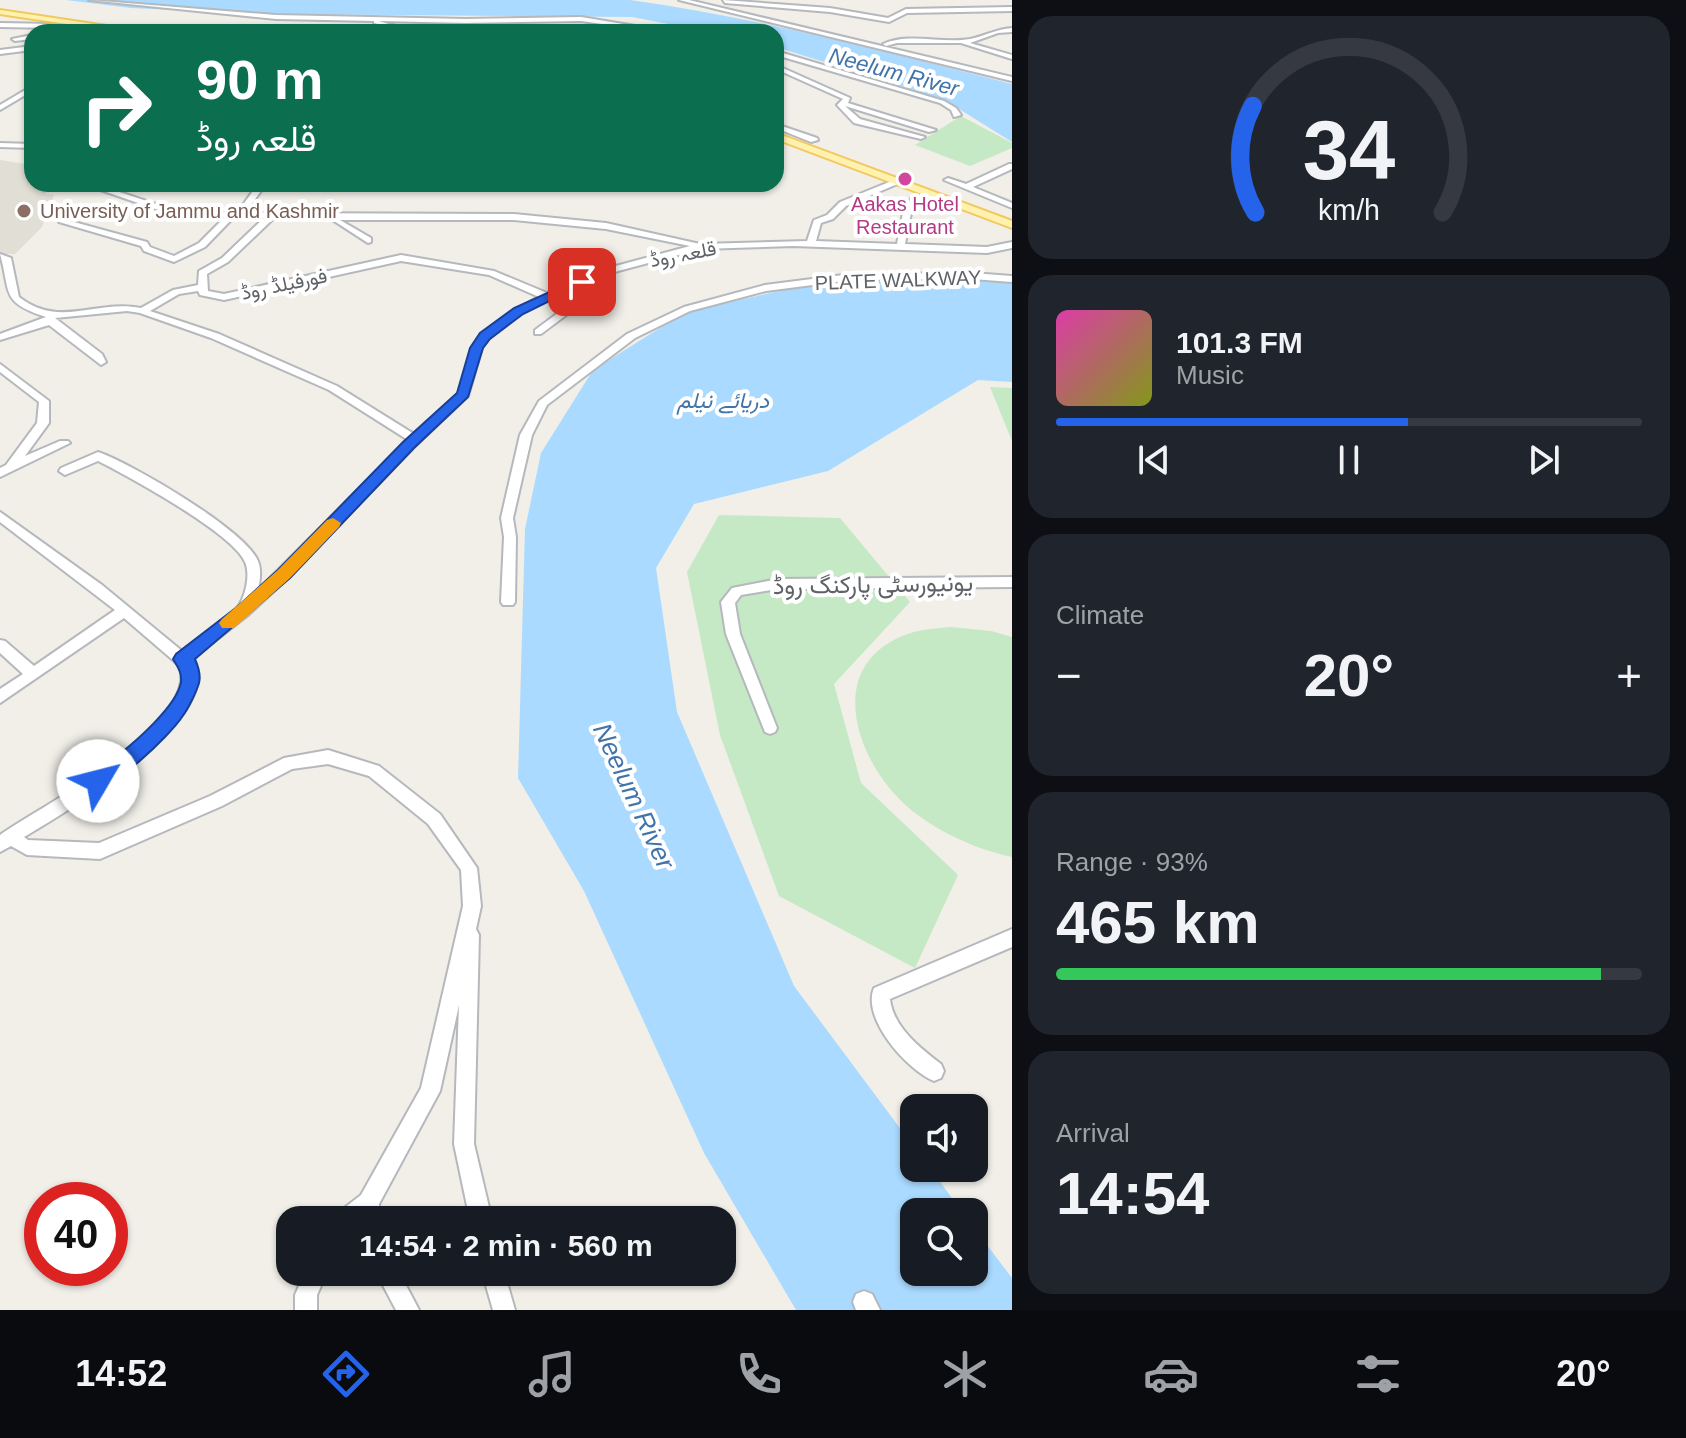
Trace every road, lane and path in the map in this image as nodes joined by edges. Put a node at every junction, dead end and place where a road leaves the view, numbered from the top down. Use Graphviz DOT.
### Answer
graph roads {
  1 [pos="92,0"];
  2 [pos="682,0"];
  3 [pos="749,0"];
  4 [pos="693,2"];
  5 [pos="733,3"];
  6 [pos="1012,9"];
  7 [pos="0,12"];
  8 [pos="365,17"];
  9 [pos="76,22"];
  10 [pos="79,24"];
  11 [pos="88,24"];
  12 [pos="387,24"];
  13 [pos="611,24"];
  14 [pos="0,25"];
  15 [pos="24,25"];
  16 [pos="1012,28"];
  17 [pos="24,38"];
  18 [pos="15,39"];
  19 [pos="965,41"];
  20 [pos="878,45"];
  21 [pos="24,49"];
  22 [pos="0,52"];
  23 [pos="784,55"];
  24 [pos="1012,57"];
  25 [pos="784,71"];
  26 [pos="1012,79"];
  27 [pos="24,93"];
  28 [pos="842,103"];
  29 [pos="0,108"];
  30 [pos="957,115"];
  31 [pos="784,129"];
  32 [pos="932,130"];
  33 [pos="921,137"];
  34 [pos="784,139"];
  35 [pos="814,140"];
  36 [pos="0,145"];
  37 [pos="24,146"];
  38 [pos="1012,166"];
  39 [pos="899,180"];
  40 [pos="948,180"];
  41 [pos="967,187"];
  42 [pos="112,192"];
  43 [pos="255,192"];
  44 [pos="916,197"];
  45 [pos="1012,206"];
  46 [pos="235,215"];
  47 [pos="271,216"];
  48 [pos="336,217"];
  49 [pos="63,222"];
  50 [pos="1012,225"];
  51 [pos="368,240"];
  52 [pos="811,243"];
  53 [pos="901,245"];
  54 [pos="1012,245"];
  55 [pos="701,246"];
  56 [pos="0,257"];
  57 [pos="636,263"];
  58 [pos="1012,279"];
  59 [pos="202,287"];
  60 [pos="547,297"];
  61 [pos="142,311"];
  62 [pos="50,318"];
  63 [pos="538,332"];
  64 [pos="0,337"];
  65 [pos="101,362"];
  66 [pos="0,367"];
  67 [pos="415,439"];
  68 [pos="64,443"];
  69 [pos="5,471"];
  70 [pos="65,471"];
  71 [pos="0,516"];
  72 [pos="1012,582"];
  73 [pos="508,602"];
  74 [pos="124,611"];
  75 [pos="243,611"];
  76 [pos="0,645"];
  77 [pos="182,659"];
  78 [pos="33,674"];
  79 [pos="0,697"];
  80 [pos="770,728"];
  81 [pos="15,834"];
  82 [pos="0,845"];
  83 [pos="472,906"];
  84 [pos="1012,938"];
  85 [pos="934,1071"];
  86 [pos="371,1206"];
  87 [pos="478,1206"];
  88 [pos="310,1286"];
  89 [pos="395,1286"];
  90 [pos="497,1286"];
  91 [pos="306,1310"];
  92 [pos="408,1310"];
  93 [pos="504,1310"];
  1 -- 8 [label="street"];
  2 -- 4 [label="street"];
  3 -- 5 [label="street"];
  4 -- 5 [label="street"];
  4 -- 20 [label="street"];
  5 -- 6 [label="street"];
  7 -- 9 [label="main road"];
  8 -- 12 [label="street"];
  8 -- 13 [label="street"];
  9 -- 10 [label="street"];
  9 -- 11 [label="main road"];
  14 -- 15 [label="street"];
  16 -- 19 [label="street"];
  17 -- 18 [label="street"];
  19 -- 20 [label="street"];
  19 -- 24 [label="street"];
  20 -- 26 [label="street"];
  21 -- 22 [label="street"];
  23 -- 30 [label="street"];
  25 -- 28 [label="street"];
  27 -- 29 [label="street"];
  28 -- 32 [label="street"];
  28 -- 33 [label="street"];
  31 -- 35 [label="street"];
  34 -- 39 [label="main road"];
  36 -- 37 [label="street"];
  38 -- 41 [label="street"];
  39 -- 50 [label="main road"];
  39 -- 52 [label="street"];
  40 -- 41 [label="street"];
  41 -- 45 [label="street"];
  42 -- 46 [label="street"];
  43 -- 46 [label="street"];
  44 -- 53 [label="street"];
  46 -- 47 [label="street"];
  46 -- 49 [label="street"];
  47 -- 48 [label="street"];
  47 -- 59 [label="street, فورفیلڈ روڈ"];
  48 -- 51 [label="street"];
  48 -- 55 [label="street"];
  52 -- 53 [label="street, قلعہ روڈ"];
  52 -- 55 [label="street, قلعہ روڈ"];
  53 -- 54 [label="street, قلعہ روڈ"];
  55 -- 57 [label="street, قلعہ روڈ"];
  56 -- 62 [label="street"];
  57 -- 60 [label="street, قلعہ روڈ"];
  57 -- 63 [label="street"];
  58 -- 73 [label="street, PLATE WALKWAY"];
  59 -- 60 [label="street, فورفیلڈ روڈ"];
  59 -- 61 [label="street"];
  60 -- 67 [label="street, قلعہ روڈ"];
  61 -- 62 [label="street"];
  61 -- 67 [label="street"];
  62 -- 64 [label="street"];
  62 -- 65 [label="street"];
  66 -- 69 [label="street"];
  67 -- 75 [label="street, قلعہ روڈ"];
  68 -- 69 [label="street"];
  70 -- 75 [label="street"];
  71 -- 74 [label="street"];
  72 -- 80 [label="street, یونیورسٹی پارکنگ روڈ"];
  74 -- 77 [label="street"];
  74 -- 78 [label="street"];
  75 -- 77 [label="street, قلعہ روڈ"];
  76 -- 78 [label="street"];
  77 -- 81 [label="street"];
  78 -- 79 [label="street"];
  81 -- 82 [label="street"];
  81 -- 83 [label="street"];
  83 -- 86 [label="street"];
  83 -- 87 [label="street"];
  84 -- 85 [label="street"];
  88 -- 91 [label="street"];
  89 -- 92 [label="street"];
  90 -- 93 [label="street"];
}
